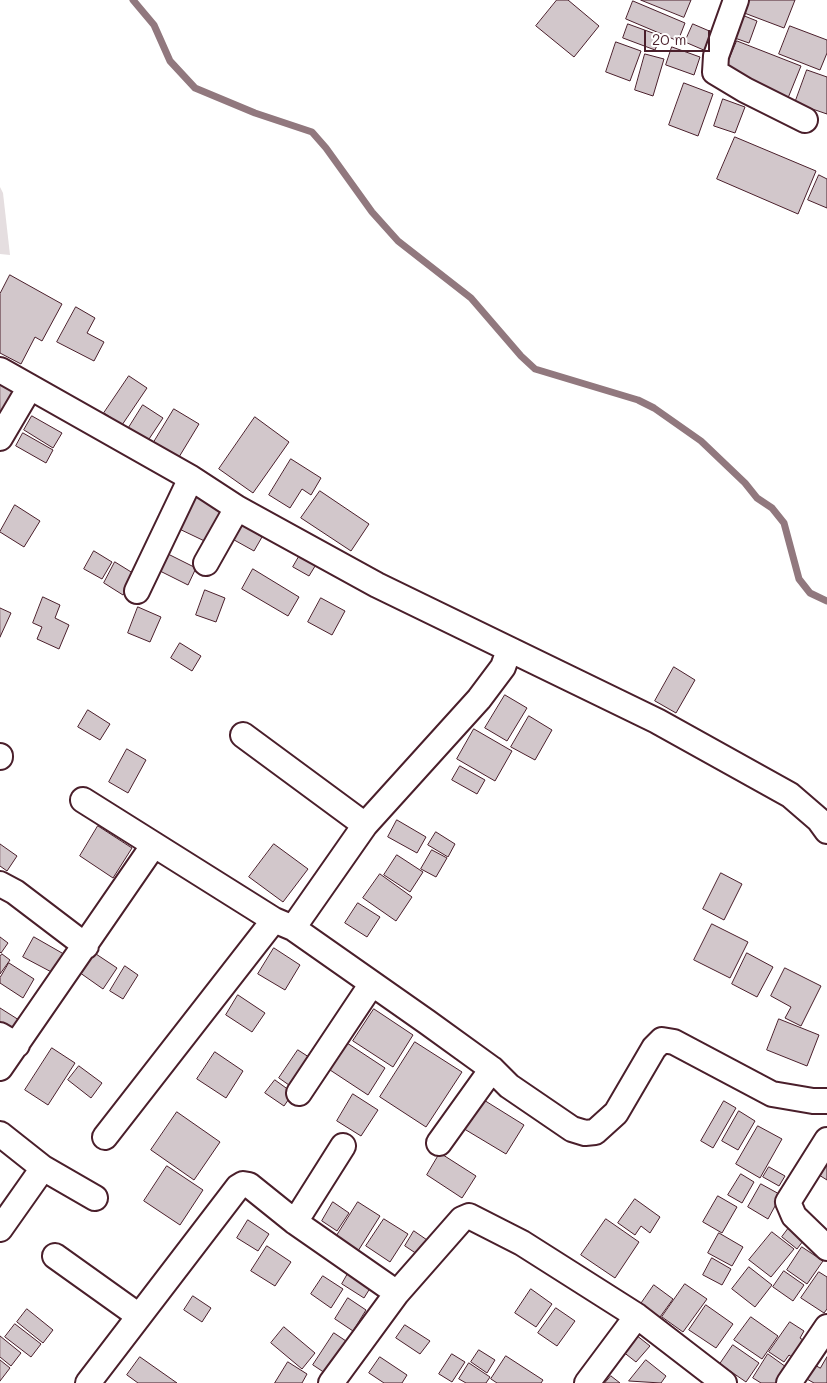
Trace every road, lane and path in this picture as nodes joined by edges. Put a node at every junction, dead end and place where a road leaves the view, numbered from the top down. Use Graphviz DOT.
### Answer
graph roads {
  1 [pos="736,0"];
  2 [pos="806,120"];
  3 [pos="0,370"];
  4 [pos="30,387"];
  5 [pos="0,438"];
  6 [pos="191,478"];
  7 [pos="236,508"];
  8 [pos="206,563"];
  9 [pos="137,591"];
  10 [pos="508,650"];
  11 [pos="243,735"];
  12 [pos="83,800"];
  13 [pos="365,825"];
  14 [pos="827,831"];
  15 [pos="154,846"];
  16 [pos="0,884"];
  17 [pos="283,924"];
  18 [pos="86,946"];
  19 [pos="370,985"];
  20 [pos="9,1040"];
  21 [pos="0,1068"];
  22 [pos="492,1069"];
  23 [pos="299,1093"];
  24 [pos="827,1101"];
  25 [pos="0,1134"];
  26 [pos="105,1137"];
  27 [pos="827,1140"];
  28 [pos="439,1143"];
  29 [pos="343,1146"];
  30 [pos="43,1168"];
  31 [pos="95,1198"];
  32 [pos="295,1222"];
  33 [pos="0,1229"];
  34 [pos="827,1248"];
  35 [pos="55,1256"];
  36 [pos="398,1293"];
  37 [pos="139,1316"];
  38 [pos="637,1316"];
  39 [pos="827,1327"];
  40 [pos="88,1383"];
  41 [pos="331,1383"];
  42 [pos="587,1383"];
  43 [pos="724,1383"];
  44 [pos="789,1383"];
  1 -- 2 [label="street"];
  3 -- 4 [label="street"];
  4 -- 5 [label="street"];
  4 -- 6 [label="street"];
  6 -- 7 [label="street"];
  6 -- 9 [label="street"];
  7 -- 8 [label="street"];
  7 -- 10 [label="street"];
  10 -- 13 [label="street"];
  10 -- 14 [label="street"];
  11 -- 13 [label="street"];
  12 -- 15 [label="street"];
  13 -- 17 [label="street"];
  15 -- 17 [label="street"];
  15 -- 18 [label="street"];
  16 -- 18 [label="street"];
  17 -- 19 [label="street"];
  17 -- 26 [label="street"];
  18 -- 20 [label="street"];
  19 -- 22 [label="street"];
  19 -- 23 [label="street"];
  20 -- 21 [label="street"];
  22 -- 24 [label="street"];
  22 -- 28 [label="street"];
  25 -- 30 [label="street"];
  27 -- 34 [label="street"];
  29 -- 32 [label="street"];
  30 -- 31 [label="street"];
  30 -- 33 [label="street"];
  32 -- 36 [label="street"];
  32 -- 37 [label="street"];
  35 -- 37 [label="street"];
  36 -- 38 [label="street"];
  36 -- 41 [label="street"];
  37 -- 40 [label="street"];
  38 -- 42 [label="street"];
  38 -- 43 [label="street"];
  39 -- 44 [label="street"];
}
